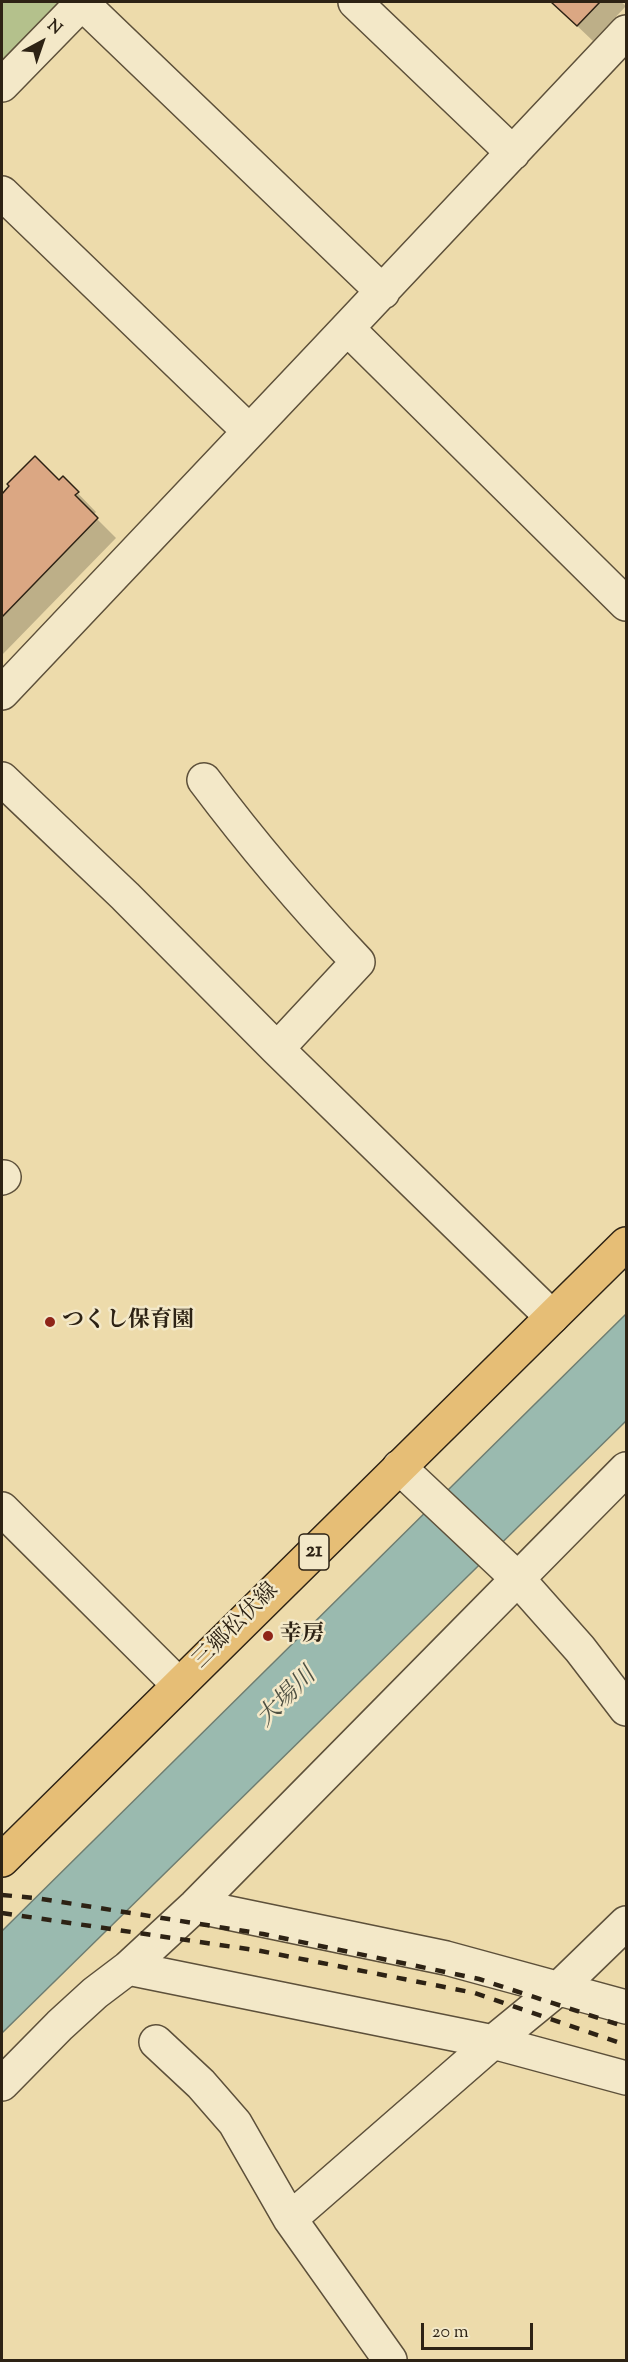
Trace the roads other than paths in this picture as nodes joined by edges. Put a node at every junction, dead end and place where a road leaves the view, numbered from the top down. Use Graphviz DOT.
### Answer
graph roads {
  1 [pos="83,2"];
  2 [pos="355,2"];
  3 [pos="627,32"];
  4 [pos="2,85"];
  5 [pos="513,153"];
  6 [pos="2,193"];
  7 [pos="383,292"];
  8 [pos="348,329"];
  9 [pos="249,431"];
  10 [pos="627,604"];
  11 [pos="2,693"];
  12 [pos="2,779"];
  13 [pos="204,780"];
  14 [pos="277,1049"];
  15 [pos="627,1244"];
  16 [pos="552,1317"];
  17 [pos="627,1469"];
  18 [pos="410,1477"];
  19 [pos="2,1509"];
  20 [pos="509,1570"];
  21 [pos="179,1685"];
  22 [pos="627,1709"];
  23 [pos="2,1860"];
  24 [pos="195,1906"];
  25 [pos="627,1923"];
  26 [pos="128,1968"];
  27 [pos="559,1988"];
  28 [pos="627,2007"];
  29 [pos="156,2042"];
  30 [pos="493,2042"];
  31 [pos="627,2078"];
  32 [pos="2,2084"];
  33 [pos="290,2219"];
  34 [pos="390,2361"];
  1 -- 4 [label="street"];
  1 -- 7 [label="street"];
  2 -- 5 [label="street"];
  3 -- 5 [label="street"];
  5 -- 7 [label="street"];
  6 -- 9 [label="street"];
  7 -- 8 [label="street"];
  8 -- 9 [label="street"];
  8 -- 10 [label="street"];
  9 -- 11 [label="street"];
  12 -- 14 [label="street"];
  13 -- 14 [label="street"];
  14 -- 16 [label="street"];
  15 -- 16 [label="main road, 三郷松伏線 / 21"];
  16 -- 18 [label="main road, 三郷松伏線 / 21"];
  17 -- 20 [label="street"];
  18 -- 20 [label="street"];
  18 -- 21 [label="main road, 三郷松伏線 / 21"];
  19 -- 21 [label="street"];
  20 -- 22 [label="street"];
  20 -- 24 [label="street"];
  21 -- 23 [label="main road, 三郷松伏線 / 21"];
  24 -- 26 [label="street"];
  24 -- 27 [label="street"];
  25 -- 27 [label="street"];
  26 -- 30 [label="street"];
  26 -- 32 [label="street"];
  27 -- 28 [label="street"];
  27 -- 30 [label="street"];
  29 -- 33 [label="street"];
  30 -- 31 [label="street"];
  30 -- 33 [label="street"];
  33 -- 34 [label="street"];
}
